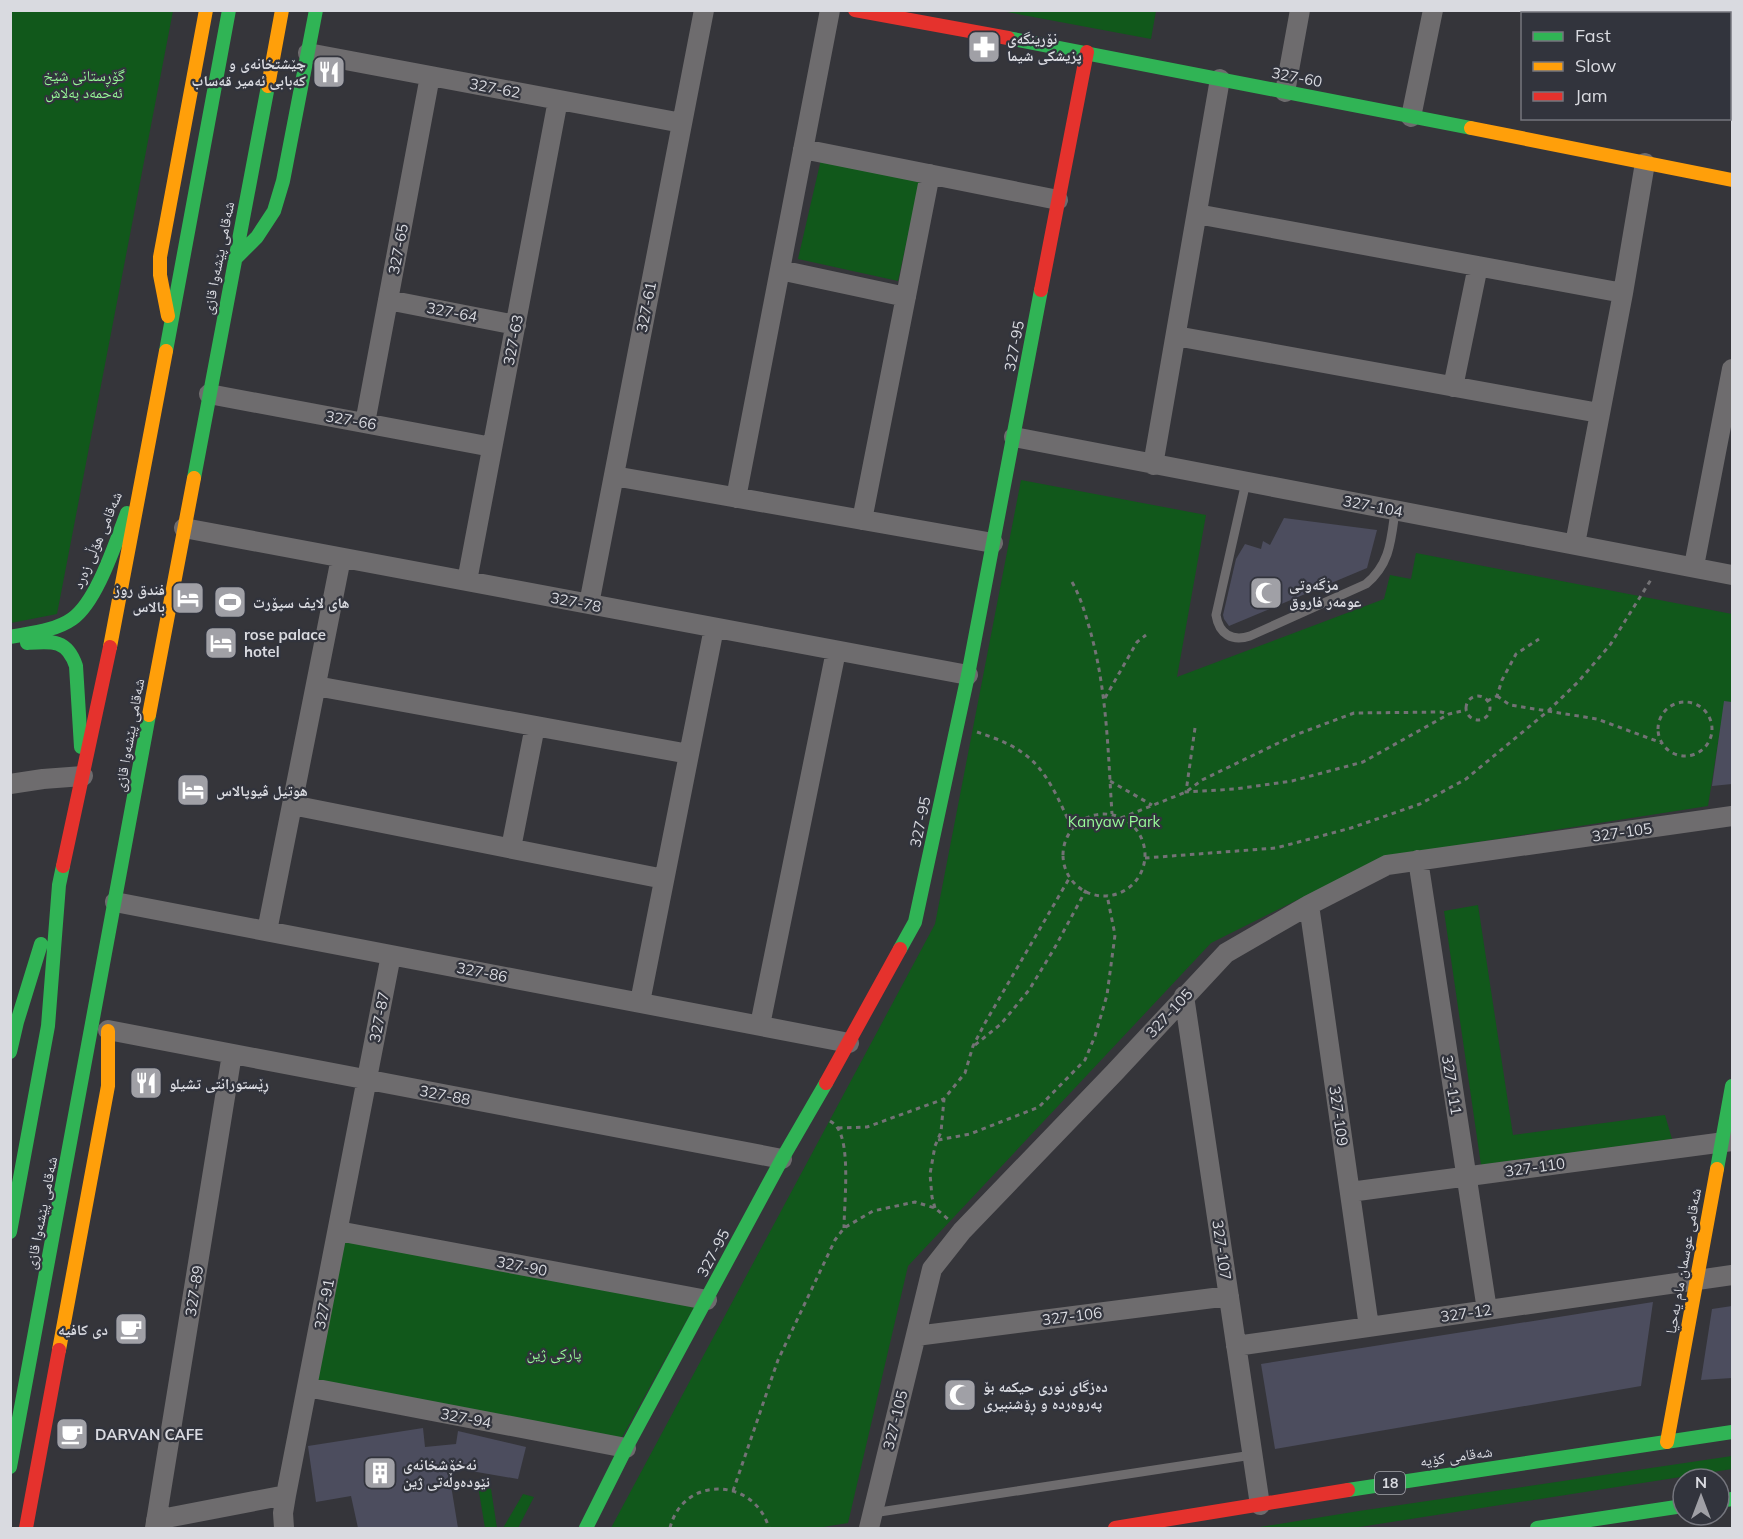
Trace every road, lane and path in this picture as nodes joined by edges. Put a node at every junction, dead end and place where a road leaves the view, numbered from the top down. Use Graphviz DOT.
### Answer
graph roads {
  1 [pos="206,10"];
  2 [pos="229,10"];
  3 [pos="282,10"];
  4 [pos="316,10"];
  5 [pos="704,10"];
  6 [pos="830,10"];
  7 [pos="855,10"];
  8 [pos="1300,10"];
  9 [pos="1433,10"];
  10 [pos="938,18"];
  11 [pos="262,41"];
  12 [pos="1086,52"];
  13 [pos="308,53"];
  14 [pos="430,76"];
  15 [pos="1220,79"];
  16 [pos="1284,92"];
  17 [pos="558,100"];
  18 [pos="262,112"];
  19 [pos="1411,117"];
  20 [pos="682,123"];
  21 [pos="803,149"];
  22 [pos="1645,163"];
  23 [pos="930,174"];
  24 [pos="1732,180"];
  25 [pos="1058,200"];
  26 [pos="1197,214"];
  27 [pos="235,259"];
  28 [pos="1478,266"];
  29 [pos="780,270"];
  30 [pos="1623,293"];
  31 [pos="906,297"];
  32 [pos="388,300"];
  33 [pos="516,325"];
  34 [pos="170,327"];
  35 [pos="1176,336"];
  36 [pos="1732,369"];
  37 [pos="1453,387"];
  38 [pos="209,394"];
  39 [pos="1599,413"];
  40 [pos="365,423"];
  41 [pos="1014,438"];
  42 [pos="492,447"];
  43 [pos="1153,465"];
  44 [pos="142,476"];
  45 [pos="614,476"];
  46 [pos="1246,482"];
  47 [pos="736,498"];
  48 [pos="1395,511"];
  49 [pos="862,520"];
  50 [pos="184,528"];
  51 [pos="993,543"];
  52 [pos="1575,544"];
  53 [pos="341,558"];
  54 [pos="1661,561"];
  55 [pos="1694,567"];
  56 [pos="1732,574"];
  57 [pos="467,581"];
  58 [pos="1072,582"];
  59 [pos="589,604"];
  60 [pos="714,628"];
  61 [pos="1146,635"];
  62 [pos="10,637"];
  63 [pos="1539,639"];
  64 [pos="10,645"];
  65 [pos="836,651"];
  66 [pos="968,675"];
  67 [pos="316,686"];
  68 [pos="1497,696"];
  69 [pos="1104,700"];
  70 [pos="1487,701"];
  71 [pos="1466,710"];
  72 [pos="1548,711"];
  73 [pos="1449,714"];
  74 [pos="957,725"];
  75 [pos="535,726"];
  76 [pos="1195,728"];
  77 [pos="1662,743"];
  78 [pos="689,754"];
  79 [pos="83,776"];
  80 [pos="1110,781"];
  81 [pos="10,783"];
  82 [pos="1186,792"];
  83 [pos="292,805"];
  84 [pos="1152,806"];
  85 [pos="1112,814"];
  86 [pos="1732,816"];
  87 [pos="1121,818"];
  88 [pos="1072,828"];
  89 [pos="512,848"];
  90 [pos="1145,858"];
  91 [pos="1418,860"];
  92 [pos="1070,877"];
  93 [pos="664,879"];
  94 [pos="59,885"];
  95 [pos="1086,890"];
  96 [pos="1107,895"];
  97 [pos="115,902"];
  98 [pos="1309,905"];
  99 [pos="267,931"];
  100 [pos="391,955"];
  101 [pos="103,972"];
  102 [pos="1184,996"];
  103 [pos="640,1002"];
  104 [pos="760,1026"];
  105 [pos="108,1030"];
  106 [pos="849,1042"];
  107 [pos="973,1046"];
  108 [pos="10,1052"];
  109 [pos="232,1054"];
  110 [pos="367,1080"];
  111 [pos="1732,1086"];
  112 [pos="944,1100"];
  113 [pos="814,1106"];
  114 [pos="838,1128"];
  115 [pos="938,1140"];
  116 [pos="1727,1142"];
  117 [pos="782,1159"];
  118 [pos="1466,1177"];
  119 [pos="1350,1192"];
  120 [pos="935,1208"];
  121 [pos="844,1228"];
  122 [pos="338,1231"];
  123 [pos="962,1231"];
  124 [pos="10,1232"];
  125 [pos="1732,1275"];
  126 [pos="1697,1280"];
  127 [pos="1229,1296"];
  128 [pos="707,1300"];
  129 [pos="1487,1310"];
  130 [pos="1369,1327"];
  131 [pos="916,1336"];
  132 [pos="1236,1346"];
  133 [pos="307,1387"];
  134 [pos="1732,1432"];
  135 [pos="1667,1442"];
  136 [pos="626,1448"];
  137 [pos="1252,1455"];
  138 [pos="10,1467"];
  139 [pos="734,1491"];
  140 [pos="286,1495"];
  141 [pos="1260,1505"];
  142 [pos="1671,1508"];
  143 [pos="871,1521"];
  144 [pos="156,1524"];
  145 [pos="1589,1524"];
  146 [pos="26,1528"];
  147 [pos="284,1528"];
  148 [pos="586,1528"];
  149 [pos="670,1528"];
  150 [pos="769,1528"];
  151 [pos="1115,1528"];
  152 [pos="1537,1528"];
  1 -- 34 [label="main road"];
  2 -- 34 [label="main road, شەقامی پێشەوا قازی"];
  3 -- 18 [label="main road, شەقامی پێشەوا قازی"];
  4 -- 13 [label="main road"];
  5 -- 20 [label="street, 327-61"];
  6 -- 21 [label="street"];
  7 -- 10 [label="main road, 327-60"];
  8 -- 16 [label="street"];
  9 -- 19 [label="street"];
  10 -- 12 [label="main road, 327-60"];
  11 -- 18 [label="main road"];
  12 -- 15 [label="main road, 327-60"];
  12 -- 25 [label="main road, 327-95"];
  13 -- 14 [label="street, 327-62"];
  13 -- 27 [label="main road"];
  14 -- 17 [label="street, 327-62"];
  14 -- 32 [label="street, 327-65"];
  15 -- 16 [label="main road, 327-60"];
  15 -- 26 [label="street"];
  16 -- 19 [label="main road, 327-60"];
  17 -- 20 [label="street, 327-62"];
  17 -- 33 [label="street, 327-63"];
  18 -- 27 [label="main road, شەقامی پێشەوا قازی"];
  19 -- 22 [label="main road, 327-60"];
  20 -- 45 [label="street, 327-61"];
  21 -- 23 [label="street"];
  21 -- 29 [label="street"];
  22 -- 24 [label="main road, 327-60"];
  22 -- 30 [label="street"];
  23 -- 25 [label="street"];
  23 -- 31 [label="street"];
  25 -- 41 [label="main road, 327-95"];
  26 -- 28 [label="street"];
  26 -- 35 [label="street"];
  27 -- 38 [label="main road, شەقامی پێشەوا قازی"];
  28 -- 30 [label="street"];
  28 -- 37 [label="street"];
  29 -- 31 [label="street"];
  29 -- 47 [label="street"];
  30 -- 39 [label="street"];
  31 -- 49 [label="street"];
  32 -- 33 [label="street, 327-64"];
  32 -- 40 [label="street, 327-65"];
  33 -- 42 [label="street, 327-63"];
  34 -- 44 [label="main road, شەقامی پێشەوا قازی"];
  35 -- 37 [label="street"];
  35 -- 43 [label="street"];
  36 -- 55 [label="street"];
  37 -- 39 [label="street"];
  38 -- 40 [label="street, 327-66"];
  38 -- 50 [label="main road, شەقامی پێشەوا قازی"];
  39 -- 52 [label="street"];
  40 -- 42 [label="street, 327-66"];
  41 -- 43 [label="street, 327-104"];
  41 -- 51 [label="main road, 327-95"];
  42 -- 57 [label="street, 327-63"];
  43 -- 46 [label="street, 327-104"];
  44 -- 62 [label="main road, شەقامی هۆڵی زەرد"];
  44 -- 79 [label="main road, شەقامی پێشەوا قازی"];
  45 -- 47 [label="street"];
  45 -- 59 [label="street, 327-61"];
  46 -- 48 [label="street, 327-104"];
  46 -- 48 [label="lane"];
  47 -- 49 [label="street"];
  48 -- 52 [label="street, 327-104"];
  49 -- 51 [label="street"];
  50 -- 53 [label="street, 327-78"];
  50 -- 97 [label="main road, شەقامی پێشەوا قازی"];
  51 -- 66 [label="main road, 327-95"];
  52 -- 54 [label="street, 327-104"];
  53 -- 57 [label="street, 327-78"];
  53 -- 67 [label="street"];
  54 -- 55 [label="street, 327-104"];
  54 -- 72 [label="path"];
  55 -- 56 [label="street, 327-104"];
  57 -- 59 [label="street, 327-78"];
  58 -- 69 [label="path"];
  59 -- 60 [label="street, 327-78"];
  60 -- 65 [label="street, 327-78"];
  60 -- 78 [label="street"];
  61 -- 69 [label="path"];
  63 -- 68 [label="path"];
  64 -- 79 [label="main road"];
  65 -- 66 [label="street, 327-78"];
  65 -- 104 [label="street"];
  66 -- 74 [label="main road, 327-95"];
  67 -- 75 [label="street"];
  67 -- 83 [label="street"];
  68 -- 70 [label="path"];
  68 -- 72 [label="path"];
  69 -- 80 [label="path"];
  70 -- 71 [label="path"];
  70 -- 71 [label="path"];
  71 -- 73 [label="path"];
  72 -- 77 [label="path"];
  72 -- 90 [label="path"];
  73 -- 82 [label="path"];
  73 -- 82 [label="path"];
  74 -- 88 [label="path"];
  74 -- 106 [label="main road, 327-95"];
  75 -- 78 [label="street"];
  75 -- 89 [label="street"];
  76 -- 82 [label="path"];
  77 -- 77 [label="path"];
  78 -- 93 [label="street"];
  79 -- 81 [label="street"];
  79 -- 94 [label="main road, شەقامی پێشەوا قازی"];
  80 -- 84 [label="path"];
  80 -- 85 [label="path"];
  82 -- 84 [label="path"];
  83 -- 89 [label="street"];
  83 -- 99 [label="street"];
  84 -- 87 [label="path"];
  85 -- 87 [label="path"];
  85 -- 88 [label="path"];
  86 -- 91 [label="street, 327-105"];
  87 -- 90 [label="path"];
  88 -- 92 [label="path"];
  89 -- 93 [label="street"];
  90 -- 96 [label="path"];
  91 -- 98 [label="street, 327-105"];
  91 -- 118 [label="street, 327-111"];
  92 -- 95 [label="path"];
  92 -- 107 [label="path"];
  93 -- 103 [label="street"];
  94 -- 108 [label="main road"];
  94 -- 124 [label="main road, شەقامی پێشەوا قازی"];
  95 -- 96 [label="path"];
  95 -- 107 [label="path"];
  96 -- 115 [label="path"];
  97 -- 99 [label="street, 327-86"];
  97 -- 101 [label="main road, شەقامی پێشەوا قازی"];
  98 -- 102 [label="street, 327-105"];
  98 -- 119 [label="street, 327-109"];
  99 -- 100 [label="street, 327-86"];
  100 -- 103 [label="street, 327-86"];
  100 -- 110 [label="street, 327-87"];
  101 -- 105 [label="main road"];
  101 -- 138 [label="main road, شەقامی پێشەوا قازی"];
  102 -- 123 [label="street, 327-105"];
  102 -- 127 [label="street, 327-107"];
  103 -- 104 [label="street, 327-86"];
  104 -- 106 [label="street, 327-86"];
  105 -- 109 [label="street, 327-88"];
  105 -- 146 [label="main road"];
  106 -- 113 [label="main road, 327-95"];
  107 -- 112 [label="path"];
  109 -- 110 [label="street, 327-88"];
  109 -- 144 [label="street, 327-89"];
  110 -- 117 [label="street, 327-88"];
  110 -- 122 [label="street, 327-91"];
  111 -- 116 [label="main road, شەقامی عوسمان مام یەحیا"];
  112 -- 114 [label="path"];
  112 -- 115 [label="path"];
  113 -- 114 [label="path"];
  113 -- 117 [label="main road, 327-95"];
  114 -- 121 [label="path"];
  115 -- 120 [label="path"];
  116 -- 118 [label="street, 327-110"];
  116 -- 126 [label="main road, شەقامی عوسمان مام یەحیا"];
  117 -- 128 [label="main road, 327-95"];
  118 -- 119 [label="street, 327-110"];
  118 -- 129 [label="street, 327-111"];
  119 -- 130 [label="street, 327-109"];
  120 -- 121 [label="path"];
  120 -- 123 [label="path"];
  121 -- 139 [label="path"];
  122 -- 128 [label="street, 327-90"];
  122 -- 133 [label="street, 327-91"];
  123 -- 131 [label="street, 327-105"];
  125 -- 126 [label="street, 327-12"];
  126 -- 129 [label="street, 327-12"];
  126 -- 135 [label="main road, شەقامی عوسمان مام یەحیا"];
  127 -- 131 [label="street, 327-106"];
  127 -- 132 [label="street, 327-107"];
  128 -- 136 [label="main road, 327-95"];
  129 -- 130 [label="street, 327-12"];
  130 -- 132 [label="street, 327-12"];
  131 -- 143 [label="street, 327-105"];
  132 -- 137 [label="street, 327-107"];
  133 -- 136 [label="street, 327-94"];
  133 -- 140 [label="street, 327-91"];
  134 -- 135 [label="main road, شەقامی کۆیە / 18"];
  135 -- 141 [label="main road, شەقامی کۆیە / 18"];
  136 -- 148 [label="main road, 327-95"];
  137 -- 141 [label="street, 327-107"];
  137 -- 143 [label="lane"];
  139 -- 149 [label="path"];
  139 -- 150 [label="path"];
  140 -- 144 [label="street"];
  140 -- 147 [label="street, 327-91"];
  141 -- 151 [label="main road, شەقامی کۆیە / 18"];
  142 -- 145 [label="main road"];
  145 -- 152 [label="main road"];
}
